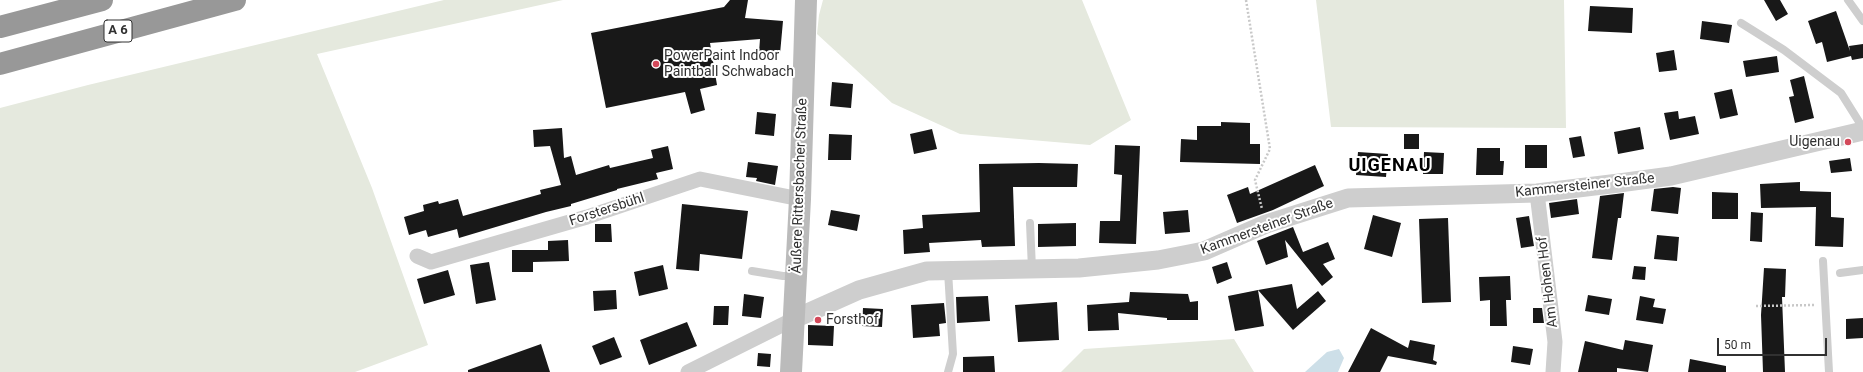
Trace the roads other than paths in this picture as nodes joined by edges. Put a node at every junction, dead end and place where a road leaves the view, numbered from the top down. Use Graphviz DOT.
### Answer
graph roads {
  1 [pos="102,0"];
  2 [pos="236,0"];
  3 [pos="806,0"];
  4 [pos="1848,0"];
  5 [pos="1863,21"];
  6 [pos="1741,23"];
  7 [pos="0,27"];
  8 [pos="0,64"];
  9 [pos="1863,130"];
  10 [pos="1537,193"];
  11 [pos="800,199"];
  12 [pos="1030,223"];
  13 [pos="416,256"];
  14 [pos="1823,261"];
  15 [pos="1032,269"];
  16 [pos="948,270"];
  17 [pos="1863,270"];
  18 [pos="752,271"];
  19 [pos="1840,273"];
  20 [pos="796,276"];
  21 [pos="794,319"];
  22 [pos="688,372"];
  23 [pos="792,372"];
  24 [pos="948,372"];
  25 [pos="1553,372"];
  26 [pos="1829,372"];
  1 -- 7 [label="highway, A 6"];
  2 -- 8 [label="highway, A 6"];
  3 -- 11 [label="main road, Äußere Rittersbacher Straße"];
  4 -- 5 [label="lane"];
  6 -- 9 [label="lane"];
  9 -- 10 [label="street, Kammersteiner Straße"];
  10 -- 15 [label="street, Kammersteiner Straße"];
  10 -- 25 [label="street, Am Hohen Hof"];
  11 -- 13 [label="street, Forstersbühl"];
  11 -- 20 [label="main road, Äußere Rittersbacher Straße"];
  12 -- 15 [label="lane"];
  14 -- 26 [label="lane"];
  15 -- 16 [label="street, Kammersteiner Straße"];
  16 -- 21 [label="street, Kammersteiner Straße"];
  16 -- 24 [label="lane"];
  17 -- 19 [label="lane"];
  18 -- 20 [label="lane"];
  20 -- 21 [label="main road, Äußere Rittersbacher Straße"];
  21 -- 22 [label="street"];
  21 -- 23 [label="main road, Äußere Rittersbacher Straße"];
}
